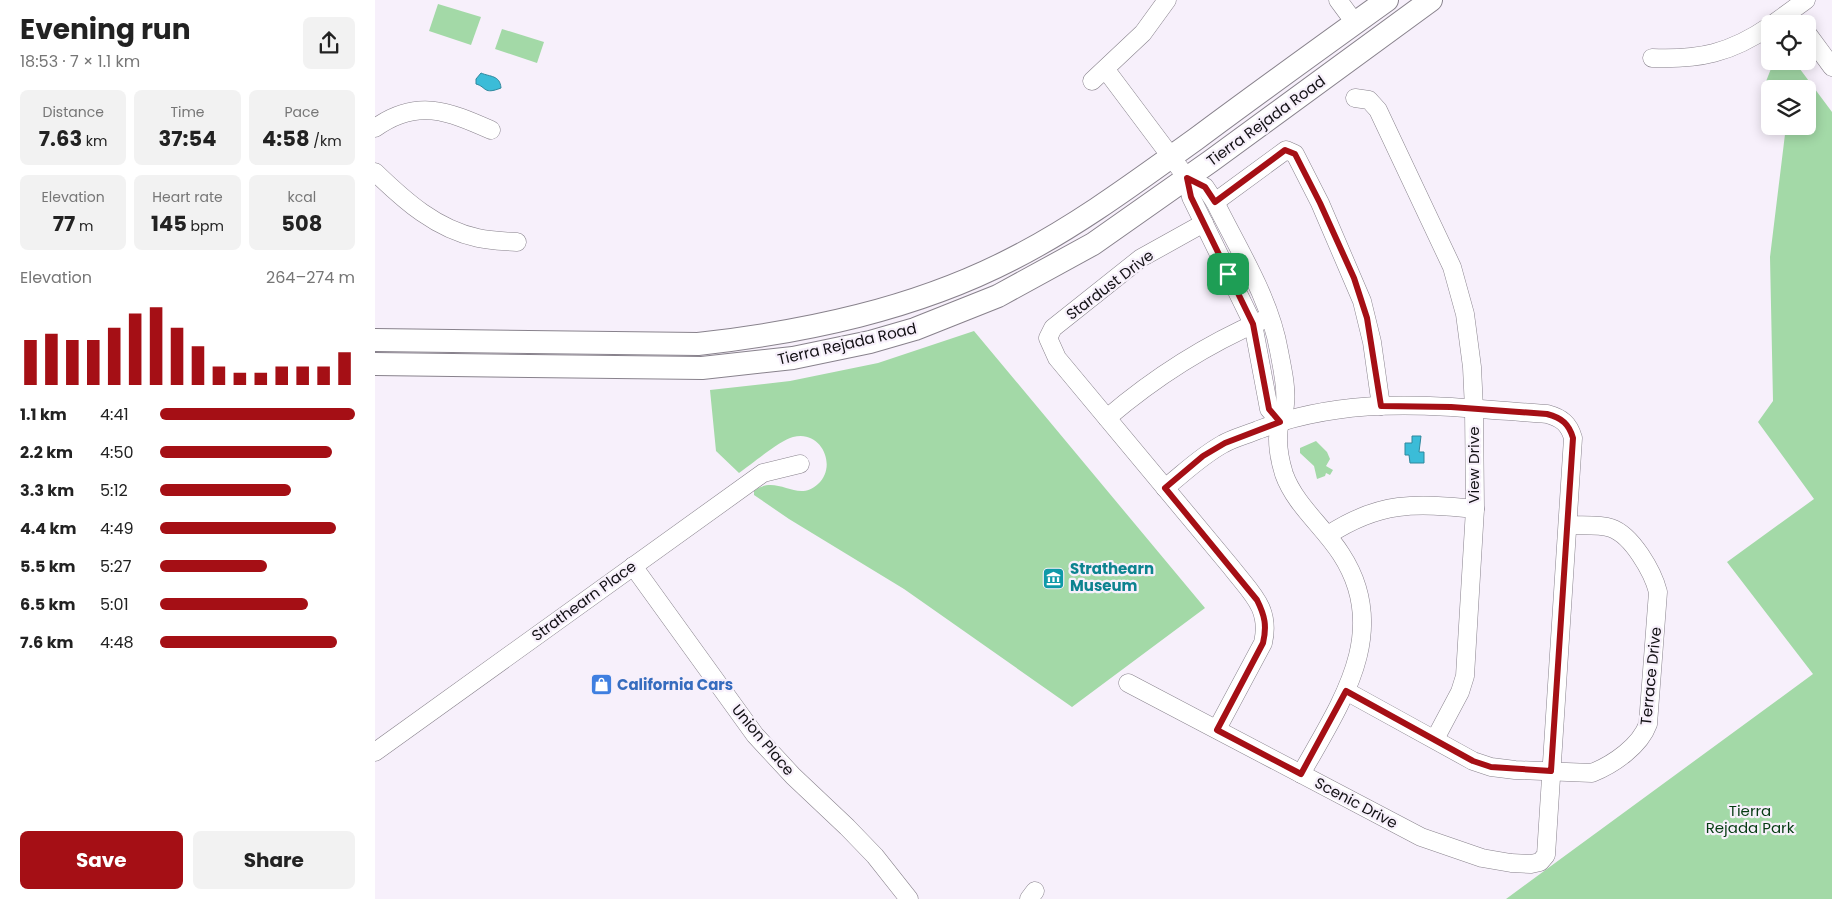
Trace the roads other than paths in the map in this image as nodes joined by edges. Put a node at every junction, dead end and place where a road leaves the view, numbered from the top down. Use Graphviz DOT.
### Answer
graph roads {
  1 [pos="1167,0"];
  2 [pos="1338,0"];
  3 [pos="1387,0"];
  4 [pos="1431,0"];
  5 [pos="1806,0"];
  6 [pos="1791,12"];
  7 [pos="1355,23"];
  8 [pos="1761,31"];
  9 [pos="1816,45"];
  10 [pos="1652,58"];
  11 [pos="1832,67"];
  12 [pos="1106,70"];
  13 [pos="1092,81"];
  14 [pos="1355,98"];
  15 [pos="375,128"];
  16 [pos="491,130"];
  17 [pos="1171,157"];
  18 [pos="375,172"];
  19 [pos="1187,178"];
  20 [pos="1215,202"];
  21 [pos="1204,223"];
  22 [pos="517,242"];
  23 [pos="1271,317"];
  24 [pos="1253,324"];
  25 [pos="375,340"];
  26 [pos="375,364"];
  27 [pos="1381,406"];
  28 [pos="1475,409"];
  29 [pos="1107,418"];
  30 [pos="1280,422"];
  31 [pos="800,464"];
  32 [pos="1165,488"];
  33 [pos="1475,508"];
  34 [pos="1568,525"];
  35 [pos="1328,534"];
  36 [pos="633,566"];
  37 [pos="1128,683"];
  38 [pos="1346,691"];
  39 [pos="1217,730"];
  40 [pos="1435,738"];
  41 [pos="375,752"];
  42 [pos="1551,771"];
  43 [pos="1301,774"];
  44 [pos="909,899"];
  1 -- 12 [label="street"];
  2 -- 7 [label="street"];
  3 -- 7 [label="main road, Tierra Rejada Road"];
  4 -- 19 [label="main road, Tierra Rejada Road"];
  5 -- 6 [label="street"];
  7 -- 17 [label="main road, Tierra Rejada Road"];
  8 -- 10 [label="street"];
  9 -- 11 [label="street"];
  12 -- 13 [label="street"];
  12 -- 17 [label="street"];
  14 -- 28 [label="street, View Drive"];
  15 -- 16 [label="street"];
  17 -- 19 [label="street"];
  17 -- 25 [label="main road, Tierra Rejada Road"];
  18 -- 22 [label="street"];
  19 -- 20 [label="street"];
  19 -- 21 [label="street"];
  19 -- 26 [label="main road, Tierra Rejada Road"];
  20 -- 23 [label="street"];
  20 -- 27 [label="street"];
  21 -- 24 [label="street"];
  21 -- 29 [label="street, Stardust Drive"];
  23 -- 24 [label="street"];
  23 -- 30 [label="street"];
  24 -- 29 [label="street"];
  24 -- 30 [label="street"];
  27 -- 28 [label="street"];
  27 -- 30 [label="street"];
  28 -- 33 [label="street, View Drive"];
  28 -- 34 [label="street"];
  29 -- 32 [label="street"];
  30 -- 32 [label="street"];
  30 -- 35 [label="street"];
  31 -- 36 [label="street, Strathearn Place"];
  32 -- 39 [label="street"];
  33 -- 35 [label="street"];
  33 -- 40 [label="street, View Drive"];
  34 -- 42 [label="street"];
  34 -- 42 [label="street, Terrace Drive"];
  35 -- 38 [label="street"];
  36 -- 41 [label="street, Strathearn Place"];
  36 -- 44 [label="street, Union Place"];
  37 -- 39 [label="street, Scenic Drive"];
  38 -- 40 [label="street, Terrace Drive"];
  38 -- 43 [label="street"];
  39 -- 43 [label="street, Scenic Drive"];
  40 -- 42 [label="street, Terrace Drive"];
  42 -- 43 [label="street, Scenic Drive"];
}
